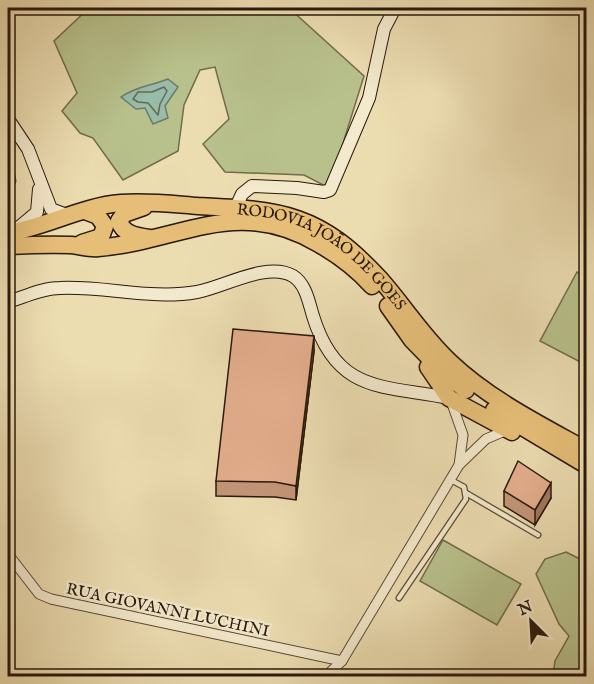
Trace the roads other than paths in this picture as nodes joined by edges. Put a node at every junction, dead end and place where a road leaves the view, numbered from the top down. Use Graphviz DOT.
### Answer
graph roads {
  1 [pos="395,8"];
  2 [pos="8,119"];
  3 [pos="8,157"];
  4 [pos="39,182"];
  5 [pos="8,190"];
  6 [pos="169,204"];
  7 [pos="236,207"];
  8 [pos="85,211"];
  9 [pos="67,215"];
  10 [pos="9,237"];
  11 [pos="152,238"];
  12 [pos="73,245"];
  13 [pos="8,302"];
  14 [pos="412,340"];
  15 [pos="423,360"];
  16 [pos="410,393"];
  17 [pos="449,398"];
  18 [pos="507,430"];
  19 [pos="586,450"];
  20 [pos="571,457"];
  21 [pos="459,465"];
  22 [pos="586,465"];
  23 [pos="451,480"];
  24 [pos="466,493"];
  25 [pos="538,535"];
  26 [pos="8,554"];
  27 [pos="399,598"];
  28 [pos="342,661"];
  29 [pos="328,676"];
  1 -- 7 [label="main road"];
  2 -- 4 [label="main road"];
  3 -- 5 [label="lane"];
  4 -- 9 [label="main road"];
  4 -- 10 [label="main road"];
  6 -- 7 [label="highway, RODOVIA JOÃO DE GOES"];
  6 -- 8 [label="highway, RODOVIA JOÃO DE GOES"];
  6 -- 11 [label="highway"];
  7 -- 19 [label="highway, RODOVIA JOÃO DE GOES"];
  8 -- 9 [label="highway, RODOVIA JOÃO DE GOES"];
  8 -- 12 [label="highway"];
  9 -- 10 [label="highway, RODOVIA JOÃO DE GOES"];
  10 -- 12 [label="highway, RODOVIA JOÃO DE GOES"];
  11 -- 12 [label="highway, RODOVIA JOÃO DE GOES"];
  11 -- 14 [label="highway, RODOVIA JOÃO DE GOES"];
  13 -- 16 [label="main road"];
  14 -- 15 [label="highway"];
  14 -- 20 [label="highway, RODOVIA JOÃO DE GOES"];
  15 -- 16 [label="main road"];
  15 -- 17 [label="highway"];
  16 -- 17 [label="main road"];
  17 -- 18 [label="highway"];
  17 -- 21 [label="street"];
  18 -- 20 [label="highway"];
  18 -- 21 [label="street"];
  20 -- 22 [label="highway, RODOVIA JOÃO DE GOES"];
  21 -- 23 [label="street"];
  23 -- 24 [label="lane"];
  23 -- 28 [label="street"];
  24 -- 25 [label="lane"];
  24 -- 27 [label="lane"];
  26 -- 28 [label="street, RUA GIOVANNI LUCHINI"];
  28 -- 29 [label="street"];
}
